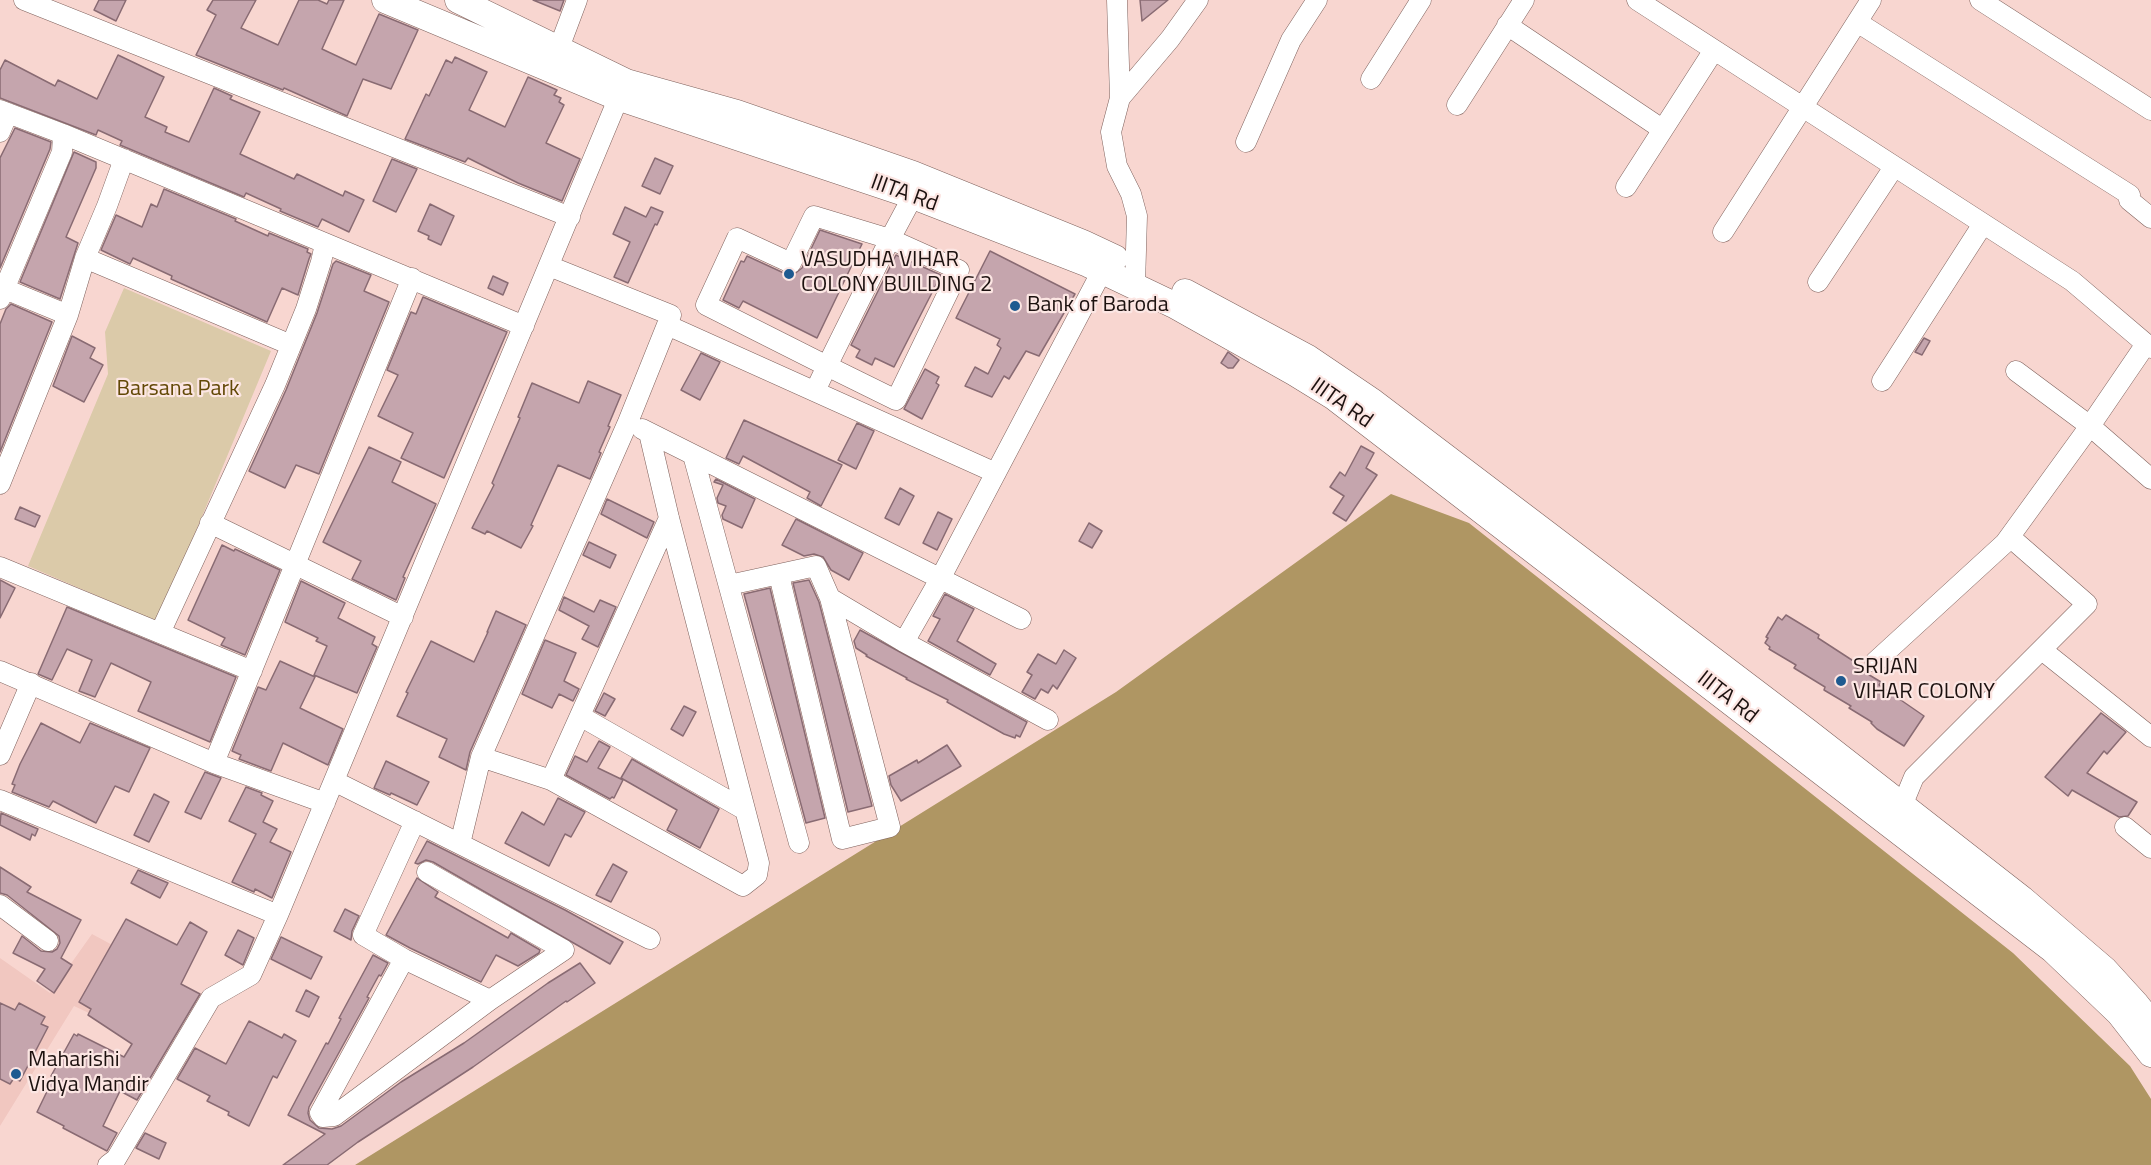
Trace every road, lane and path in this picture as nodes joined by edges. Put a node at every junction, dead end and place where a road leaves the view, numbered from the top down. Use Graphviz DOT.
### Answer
graph roads {
  1 [pos="24,0"];
  2 [pos="385,0"];
  3 [pos="459,0"];
  4 [pos="577,0"];
  5 [pos="1117,0"];
  6 [pos="1198,0"];
  7 [pos="1317,0"];
  8 [pos="1421,0"];
  9 [pos="1524,0"];
  10 [pos="1636,0"];
  11 [pos="1871,0"];
  12 [pos="1980,0"];
  13 [pos="1857,22"];
  14 [pos="1507,25"];
  15 [pos="559,48"];
  16 [pos="1714,50"];
  17 [pos="1371,79"];
  18 [pos="621,89"];
  19 [pos="1120,98"];
  20 [pos="1456,105"];
  21 [pos="1802,107"];
  22 [pos="2151,110"];
  23 [pos="4,112"];
  24 [pos="1662,129"];
  25 [pos="0,132"];
  26 [pos="63,134"];
  27 [pos="1246,142"];
  28 [pos="123,159"];
  29 [pos="1894,167"];
  30 [pos="1626,187"];
  31 [pos="913,196"];
  32 [pos="570,217"];
  33 [pos="2151,218"];
  34 [pos="1983,224"];
  35 [pos="1723,232"];
  36 [pos="890,239"];
  37 [pos="325,244"];
  38 [pos="86,258"];
  39 [pos="549,266"];
  40 [pos="1102,271"];
  41 [pos="1135,276"];
  42 [pos="412,278"];
  43 [pos="1818,282"];
  44 [pos="2,292"];
  45 [pos="68,315"];
  46 [pos="667,325"];
  47 [pos="524,326"];
  48 [pos="291,345"];
  49 [pos="2149,346"];
  50 [pos="826,366"];
  51 [pos="2016,371"];
  52 [pos="1882,381"];
  53 [pos="815,391"];
  54 [pos="1367,410"];
  55 [pos="628,422"];
  56 [pos="2090,426"];
  57 [pos="649,432"];
  58 [pos="693,455"];
  59 [pos="996,473"];
  60 [pos="2151,479"];
  61 [pos="0,484"];
  62 [pos="669,518"];
  63 [pos="210,523"];
  64 [pos="2010,537"];
  65 [pos="295,565"];
  66 [pos="0,567"];
  67 [pos="779,575"];
  68 [pos="940,579"];
  69 [pos="729,585"];
  70 [pos="830,598"];
  71 [pos="403,617"];
  72 [pos="1021,619"];
  73 [pos="160,633"];
  74 [pos="904,642"];
  75 [pos="2042,650"];
  76 [pos="1875,662"];
  77 [pos="0,670"];
  78 [pos="252,671"];
  79 [pos="31,683"];
  80 [pos="580,716"];
  81 [pos="1048,720"];
  82 [pos="2151,737"];
  83 [pos="0,755"];
  84 [pos="481,757"];
  85 [pos="214,763"];
  86 [pos="551,780"];
  87 [pos="334,781"];
  88 [pos="0,800"];
  89 [pos="325,803"];
  90 [pos="1902,806"];
  91 [pos="745,810"];
  92 [pos="415,821"];
  93 [pos="2126,828"];
  94 [pos="798,843"];
  95 [pos="460,844"];
  96 [pos="2151,848"];
  97 [pos="427,872"];
  98 [pos="0,905"];
  99 [pos="278,915"];
  100 [pos="650,939"];
  101 [pos="48,941"];
  102 [pos="404,959"];
  103 [pos="490,1000"];
  104 [pos="2151,1023"];
  105 [pos="2151,1054"];
  106 [pos="108,1165"];
  1 -- 32 [label="street"];
  2 -- 18 [label="main road, IIITA Rd"];
  3 -- 15 [label="main road, IIITA Rd"];
  4 -- 15 [label="street"];
  5 -- 19 [label="street"];
  6 -- 19 [label="street"];
  7 -- 27 [label="street"];
  8 -- 17 [label="street"];
  9 -- 14 [label="street"];
  10 -- 16 [label="street"];
  11 -- 13 [label="street"];
  12 -- 22 [label="street"];
  13 -- 21 [label="street"];
  13 -- 33 [label="street"];
  14 -- 20 [label="street"];
  14 -- 24 [label="street"];
  15 -- 18 [label="main road, IIITA Rd"];
  16 -- 21 [label="street"];
  16 -- 24 [label="street"];
  18 -- 31 [label="main road, IIITA Rd"];
  18 -- 32 [label="street"];
  18 -- 41 [label="main road, IIITA Rd"];
  19 -- 41 [label="street"];
  21 -- 29 [label="street"];
  21 -- 35 [label="street"];
  23 -- 25 [label="street"];
  23 -- 26 [label="street"];
  24 -- 30 [label="street"];
  26 -- 28 [label="street"];
  26 -- 44 [label="street"];
  28 -- 37 [label="street"];
  28 -- 38 [label="street"];
  29 -- 34 [label="street"];
  29 -- 43 [label="street"];
  31 -- 36 [label="street"];
  31 -- 40 [label="main road, IIITA Rd"];
  32 -- 39 [label="street"];
  34 -- 49 [label="street"];
  34 -- 52 [label="street"];
  36 -- 50 [label="street"];
  36 -- 50 [label="street"];
  36 -- 50 [label="street"];
  37 -- 42 [label="street"];
  37 -- 48 [label="street"];
  38 -- 45 [label="street"];
  38 -- 48 [label="street"];
  39 -- 46 [label="street"];
  39 -- 47 [label="street"];
  40 -- 41 [label="main road, IIITA Rd"];
  40 -- 59 [label="street"];
  41 -- 54 [label="main road, IIITA Rd"];
  42 -- 47 [label="street"];
  42 -- 65 [label="street"];
  44 -- 45 [label="street"];
  45 -- 61 [label="street"];
  46 -- 53 [label="street"];
  46 -- 55 [label="street"];
  47 -- 71 [label="street"];
  48 -- 63 [label="street"];
  49 -- 56 [label="street"];
  50 -- 53 [label="street"];
  51 -- 56 [label="street"];
  53 -- 59 [label="street"];
  54 -- 90 [label="main road, IIITA Rd"];
  54 -- 105 [label="main road, IIITA Rd"];
  55 -- 57 [label="street"];
  55 -- 84 [label="street"];
  56 -- 60 [label="street"];
  56 -- 64 [label="street"];
  57 -- 58 [label="street"];
  57 -- 62 [label="street"];
  58 -- 68 [label="street"];
  58 -- 69 [label="street"];
  59 -- 68 [label="street"];
  62 -- 80 [label="street"];
  62 -- 91 [label="street"];
  63 -- 65 [label="street"];
  63 -- 73 [label="street"];
  64 -- 75 [label="street"];
  64 -- 76 [label="street"];
  65 -- 71 [label="street"];
  65 -- 78 [label="street"];
  66 -- 73 [label="street"];
  67 -- 69 [label="street"];
  67 -- 70 [label="street"];
  67 -- 70 [label="street"];
  68 -- 72 [label="street"];
  68 -- 74 [label="street"];
  69 -- 94 [label="street"];
  70 -- 74 [label="street"];
  71 -- 87 [label="street"];
  73 -- 78 [label="street"];
  74 -- 81 [label="street"];
  75 -- 82 [label="street"];
  75 -- 90 [label="street"];
  77 -- 79 [label="street"];
  78 -- 85 [label="street"];
  79 -- 83 [label="street"];
  79 -- 85 [label="street"];
  80 -- 86 [label="street"];
  80 -- 91 [label="street"];
  84 -- 86 [label="street"];
  84 -- 95 [label="street"];
  85 -- 89 [label="street"];
  86 -- 91 [label="street"];
  87 -- 89 [label="street"];
  87 -- 92 [label="street"];
  88 -- 99 [label="street"];
  89 -- 99 [label="street"];
  90 -- 104 [label="main road, IIITA Rd"];
  92 -- 95 [label="street"];
  92 -- 102 [label="street"];
  93 -- 96 [label="street"];
  95 -- 100 [label="street"];
  97 -- 103 [label="street"];
  98 -- 101 [label="street"];
  99 -- 106 [label="street"];
  102 -- 103 [label="street"];
  102 -- 103 [label="street"];
}
